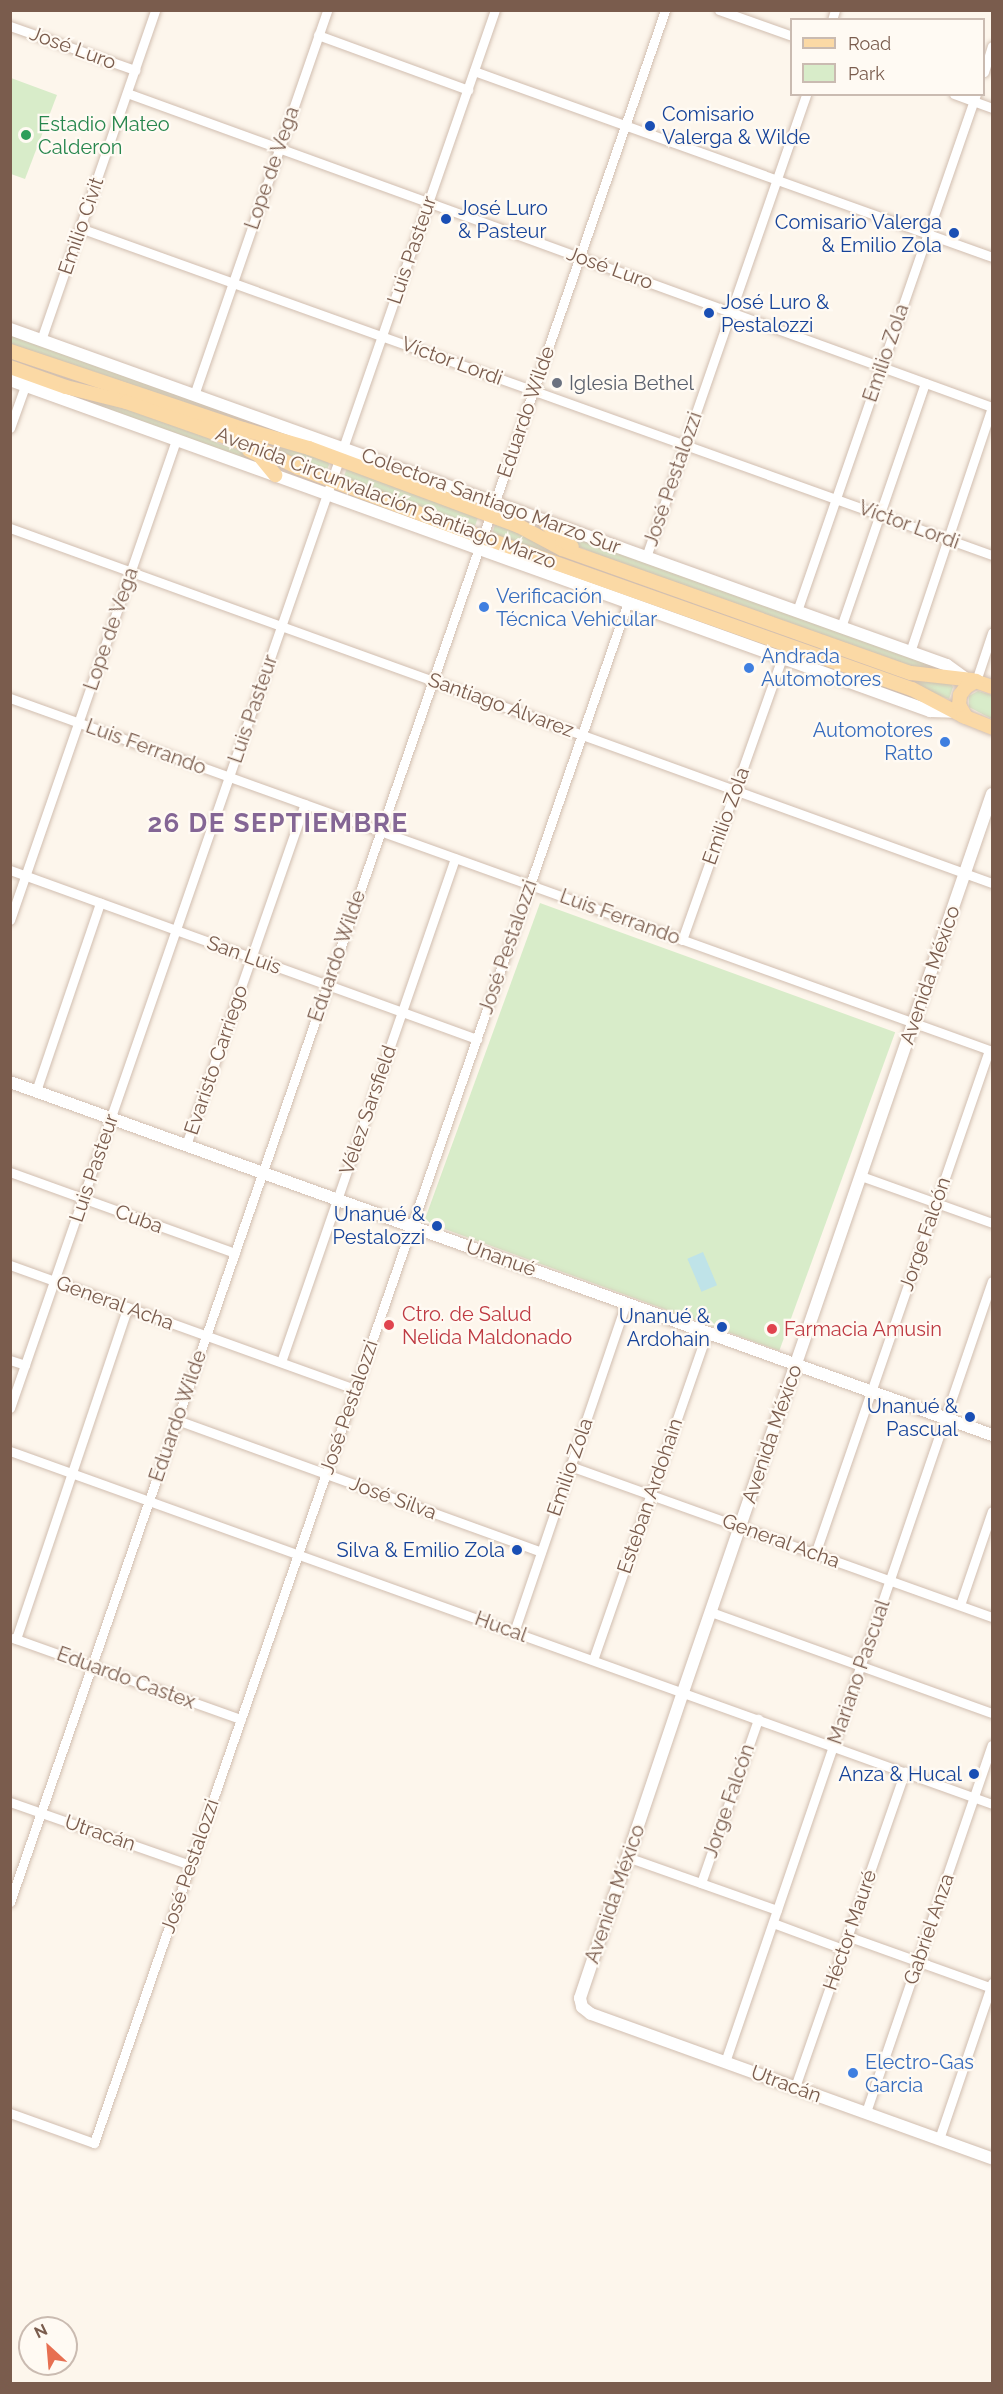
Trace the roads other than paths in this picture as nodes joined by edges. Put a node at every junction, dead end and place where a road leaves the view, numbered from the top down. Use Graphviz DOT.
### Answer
graph roads {
  1 [pos="155,10"];
  2 [pos="327,10"];
  3 [pos="495,10"];
  4 [pos="665,10"];
  5 [pos="719,10"];
  6 [pos="10,26"];
  7 [pos="318,35"];
  8 [pos="790,35"];
  9 [pos="993,46"];
  10 [pos="985,69"];
  11 [pos="135,70"];
  12 [pos="474,71"];
  13 [pos="468,90"];
  14 [pos="127,93"];
  15 [pos="805,96"];
  16 [pos="974,98"];
  17 [pos="993,108"];
  18 [pos="625,125"];
  19 [pos="279,148"];
  20 [pos="777,180"];
  21 [pos="429,203"];
  22 [pos="80,228"];
  23 [pos="927,234"];
  24 [pos="579,257"];
  25 [pos="993,257"];
  26 [pos="232,282"];
  27 [pos="731,312"];
  28 [pos="10,329"];
  29 [pos="382,336"];
  30 [pos="41,340"];
  31 [pos="10,351"];
  32 [pos="10,367"];
  33 [pos="881,367"];
  34 [pos="10,380"];
  35 [pos="925,383"];
  36 [pos="25,386"];
  37 [pos="533,390"];
  38 [pos="194,394"];
  39 [pos="992,407"];
  40 [pos="192,425"];
  41 [pos="10,428"];
  42 [pos="176,440"];
  43 [pos="685,445"];
  44 [pos="341,454"];
  45 [pos="275,475"];
  46 [pos="330,488"];
  47 [pos="836,499"];
  48 [pos="492,509"];
  49 [pos="880,514"];
  50 [pos="545,522"];
  51 [pos="10,528"];
  52 [pos="948,539"];
  53 [pos="480,543"];
  54 [pos="993,555"];
  55 [pos="646,557"];
  56 [pos="131,572"];
  57 [pos="643,578"];
  58 [pos="628,602"];
  59 [pos="797,611"];
  60 [pos="282,626"];
  61 [pos="841,627"];
  62 [pos="993,633"];
  63 [pos="909,652"];
  64 [pos="782,658"];
  65 [pos="432,680"];
  66 [pos="972,680"];
  67 [pos="993,687"];
  68 [pos="10,698"];
  69 [pos="955,712"];
  70 [pos="972,720"];
  71 [pos="79,723"];
  72 [pos="993,728"];
  73 [pos="582,735"];
  74 [pos="229,777"];
  75 [pos="735,790"];
  76 [pos="993,794"];
  77 [pos="305,804"];
  78 [pos="380,831"];
  79 [pos="455,858"];
  80 [pos="10,870"];
  81 [pos="966,873"];
  82 [pos="26,876"];
  83 [pos="993,882"];
  84 [pos="530,885"];
  85 [pos="100,903"];
  86 [pos="10,921"];
  87 [pos="176,930"];
  88 [pos="682,940"];
  89 [pos="251,957"];
  90 [pos="327,985"];
  91 [pos="402,1012"];
  92 [pos="914,1023"];
  93 [pos="477,1039"];
  94 [pos="991,1050"];
  95 [pos="10,1082"];
  96 [pos="36,1091"];
  97 [pos="111,1118"];
  98 [pos="186,1145"];
  99 [pos="10,1172"];
  100 [pos="262,1172"];
  101 [pos="861,1176"];
  102 [pos="83,1198"];
  103 [pos="337,1199"];
  104 [pos="936,1202"];
  105 [pos="993,1223"];
  106 [pos="412,1226"];
  107 [pos="235,1253"];
  108 [pos="10,1265"];
  109 [pos="54,1281"];
  110 [pos="993,1281"];
  111 [pos="626,1303"];
  112 [pos="128,1307"];
  113 [pos="708,1332"];
  114 [pos="206,1335"];
  115 [pos="10,1360"];
  116 [pos="281,1362"];
  117 [pos="796,1364"];
  118 [pos="25,1365"];
  119 [pos="355,1389"];
  120 [pos="871,1391"];
  121 [pos="10,1408"];
  122 [pos="945,1418"];
  123 [pos="177,1420"];
  124 [pos="993,1435"];
  125 [pos="10,1451"];
  126 [pos="570,1466"];
  127 [pos="72,1473"];
  128 [pos="326,1474"];
  129 [pos="651,1495"];
  130 [pos="149,1501"];
  131 [pos="993,1511"];
  132 [pos="740,1527"];
  133 [pos="541,1552"];
  134 [pos="298,1554"];
  135 [pos="815,1554"];
  136 [pos="890,1580"];
  137 [pos="960,1605"];
  138 [pos="711,1611"];
  139 [pos="993,1617"];
  140 [pos="514,1632"];
  141 [pos="13,1638"];
  142 [pos="593,1660"];
  143 [pos="861,1665"];
  144 [pos="92,1666"];
  145 [pos="683,1692"];
  146 [pos="993,1713"];
  147 [pos="241,1719"];
  148 [pos="758,1719"];
  149 [pos="993,1745"];
  150 [pos="833,1746"];
  151 [pos="905,1772"];
  152 [pos="975,1797"];
  153 [pos="10,1802"];
  154 [pos="993,1804"];
  155 [pos="41,1813"];
  156 [pos="627,1857"];
  157 [pos="190,1865"];
  158 [pos="701,1883"];
  159 [pos="10,1902"];
  160 [pos="777,1910"];
  161 [pos="773,1923"];
  162 [pos="848,1936"];
  163 [pos="843,1949"];
  164 [pos="918,1961"];
  165 [pos="992,1986"];
  166 [pos="582,2007"];
  167 [pos="725,2062"];
  168 [pos="795,2087"];
  169 [pos="866,2112"];
  170 [pos="10,2113"];
  171 [pos="939,2139"];
  172 [pos="993,2158"];
  1 -- 11 [label="street, Emilio Civit"];
  2 -- 7 [label="street, Lope de Vega"];
  3 -- 12 [label="street, Luis Pasteur"];
  4 -- 18 [label="street, Eduardo Wilde"];
  5 -- 8 [label="street"];
  6 -- 11 [label="street, José Luro"];
  7 -- 13 [label="street"];
  7 -- 19 [label="street, Lope de Vega"];
  9 -- 10 [label="street"];
  11 -- 14 [label="street, Emilio Civit"];
  12 -- 13 [label="street, Luis Pasteur"];
  12 -- 18 [label="street"];
  13 -- 21 [label="street, Luis Pasteur"];
  14 -- 19 [label="street, José Luro"];
  14 -- 22 [label="street, Emilio Civit"];
  15 -- 20 [label="street, José Pestalozzi"];
  16 -- 17 [label="street"];
  16 -- 23 [label="street, Emilio Zola"];
  18 -- 20 [label="street"];
  18 -- 24 [label="street, Eduardo Wilde"];
  19 -- 21 [label="street, José Luro"];
  19 -- 26 [label="street, Lope de Vega"];
  20 -- 23 [label="street"];
  20 -- 27 [label="street, José Pestalozzi"];
  21 -- 24 [label="street, José Luro"];
  21 -- 29 [label="street, Luis Pasteur"];
  22 -- 26 [label="street, Víctor Lordi"];
  22 -- 30 [label="street, Emilio Civit"];
  23 -- 25 [label="street"];
  23 -- 33 [label="street, Emilio Zola"];
  24 -- 27 [label="street, José Luro"];
  24 -- 37 [label="street, Eduardo Wilde"];
  26 -- 29 [label="street, Víctor Lordi"];
  26 -- 38 [label="street, Lope de Vega"];
  27 -- 33 [label="street, José Luro"];
  27 -- 43 [label="street, José Pestalozzi"];
  28 -- 30 [label="street, Colectora Santiago Marzo Sur"];
  29 -- 37 [label="street, Víctor Lordi"];
  29 -- 44 [label="street, Luis Pasteur"];
  30 -- 38 [label="street, Colectora Santiago Marzo Sur"];
  31 -- 44 [label="main road, Avenida Circunvalación Santiago Marzo"];
  32 -- 40 [label="main road, Avenida Circunvalación Santiago Marzo"];
  33 -- 35 [label="street, José Luro"];
  33 -- 47 [label="street, Emilio Zola"];
  34 -- 36 [label="street"];
  35 -- 39 [label="street, José Luro"];
  35 -- 49 [label="street"];
  36 -- 41 [label="street"];
  36 -- 42 [label="street"];
  37 -- 43 [label="street, Víctor Lordi"];
  37 -- 48 [label="street, Eduardo Wilde"];
  38 -- 44 [label="street, Colectora Santiago Marzo Sur"];
  39 -- 52 [label="street"];
  40 -- 45 [label="main road"];
  40 -- 46 [label="main road, Avenida Circunvalación Santiago Marzo"];
  42 -- 45 [label="street"];
  42 -- 56 [label="street, Lope de Vega"];
  43 -- 47 [label="street, Víctor Lordi"];
  43 -- 55 [label="street, José Pestalozzi"];
  44 -- 46 [label="street, Luis Pasteur"];
  44 -- 48 [label="main road, Avenida Circunvalación Santiago Marzo"];
  45 -- 46 [label="street"];
  46 -- 53 [label="main road, Avenida Circunvalación Santiago Marzo"];
  46 -- 60 [label="street, Luis Pasteur"];
  47 -- 49 [label="street, Víctor Lordi"];
  47 -- 59 [label="street, Emilio Zola"];
  48 -- 50 [label="street, Colectora Santiago Marzo Sur"];
  48 -- 53 [label="street, Eduardo Wilde"];
  48 -- 57 [label="main road, Avenida Circunvalación Santiago Marzo"];
  49 -- 52 [label="street, Víctor Lordi"];
  49 -- 61 [label="street"];
  50 -- 55 [label="street, Colectora Santiago Marzo Sur"];
  50 -- 57 [label="main road"];
  51 -- 56 [label="street, Santiago Álvarez"];
  52 -- 54 [label="street, Víctor Lordi"];
  52 -- 63 [label="street"];
  53 -- 58 [label="street"];
  53 -- 65 [label="street, Eduardo Wilde"];
  53 -- 69 [label="main road, Avenida Circunvalación Santiago Marzo"];
  55 -- 59 [label="street, Colectora Santiago Marzo Sur"];
  56 -- 60 [label="street, Santiago Álvarez"];
  56 -- 71 [label="street, Lope de Vega"];
  57 -- 66 [label="main road, Avenida Circunvalación Santiago Marzo"];
  58 -- 64 [label="street"];
  58 -- 73 [label="street, José Pestalozzi"];
  59 -- 61 [label="street, Colectora Santiago Marzo Sur"];
  60 -- 65 [label="street, Santiago Álvarez"];
  60 -- 74 [label="street, Luis Pasteur"];
  61 -- 63 [label="street, Colectora Santiago Marzo Sur"];
  62 -- 66 [label="street"];
  63 -- 66 [label="street, Colectora Santiago Marzo Sur"];
  64 -- 69 [label="street"];
  64 -- 75 [label="street, Emilio Zola"];
  65 -- 73 [label="street, Santiago Álvarez"];
  65 -- 78 [label="street, Eduardo Wilde"];
  66 -- 67 [label="main road, Avenida Circunvalación Santiago Marzo"];
  66 -- 70 [label="main road"];
  68 -- 71 [label="street, Luis Ferrando"];
  69 -- 70 [label="main road, Avenida Circunvalación Santiago Marzo"];
  70 -- 72 [label="main road, Avenida Circunvalación Santiago Marzo"];
  71 -- 74 [label="street, Luis Ferrando"];
  71 -- 82 [label="street, Lope de Vega"];
  73 -- 75 [label="street, Santiago Álvarez"];
  73 -- 84 [label="street, José Pestalozzi"];
  74 -- 77 [label="street, Luis Ferrando"];
  74 -- 87 [label="street, Luis Pasteur"];
  75 -- 81 [label="street, Santiago Álvarez"];
  75 -- 88 [label="street, Emilio Zola"];
  76 -- 81 [label="street, Avenida México"];
  77 -- 78 [label="street, Luis Ferrando"];
  77 -- 89 [label="street, Evaristo Carriego"];
  78 -- 79 [label="street, Luis Ferrando"];
  78 -- 90 [label="street, Eduardo Wilde"];
  79 -- 84 [label="street, Luis Ferrando"];
  79 -- 91 [label="street, Vélez Sarsfield"];
  80 -- 82 [label="street, San Luis"];
  81 -- 83 [label="street, Santiago Álvarez"];
  81 -- 92 [label="street, Avenida México"];
  82 -- 85 [label="street, San Luis"];
  82 -- 86 [label="street, Lope de Vega"];
  84 -- 88 [label="street, Luis Ferrando"];
  84 -- 93 [label="street, José Pestalozzi"];
  85 -- 87 [label="street, San Luis"];
  85 -- 96 [label="street"];
  87 -- 89 [label="street, San Luis"];
  87 -- 97 [label="street, Luis Pasteur"];
  88 -- 92 [label="street, Luis Ferrando"];
  89 -- 90 [label="street, San Luis"];
  89 -- 98 [label="street, Evaristo Carriego"];
  90 -- 91 [label="street, San Luis"];
  90 -- 100 [label="street, Eduardo Wilde"];
  91 -- 93 [label="street, San Luis"];
  91 -- 103 [label="street, Vélez Sarsfield"];
  92 -- 94 [label="street, Luis Ferrando"];
  92 -- 101 [label="street, Avenida México"];
  93 -- 106 [label="street, José Pestalozzi"];
  94 -- 104 [label="street, Jorge Falcón"];
  95 -- 96 [label="street, Unanué"];
  96 -- 97 [label="street, Unanué"];
  97 -- 98 [label="street, Unanué"];
  97 -- 102 [label="street, Luis Pasteur"];
  98 -- 100 [label="street, Unanué"];
  99 -- 102 [label="street, Cuba"];
  100 -- 103 [label="street, Unanué"];
  100 -- 107 [label="street, Eduardo Wilde"];
  101 -- 104 [label="street"];
  101 -- 117 [label="street, Avenida México"];
  102 -- 107 [label="street, Cuba"];
  102 -- 109 [label="street, Luis Pasteur"];
  103 -- 106 [label="street, Unanué"];
  103 -- 116 [label="street, Vélez Sarsfield"];
  104 -- 105 [label="street"];
  104 -- 120 [label="street, Jorge Falcón"];
  106 -- 111 [label="street, Unanué"];
  106 -- 119 [label="street, José Pestalozzi"];
  107 -- 114 [label="street, Eduardo Wilde"];
  108 -- 109 [label="street, General Acha"];
  109 -- 112 [label="street, General Acha"];
  109 -- 118 [label="street, Luis Pasteur"];
  110 -- 122 [label="street, Mariano Pascual"];
  111 -- 113 [label="street, Unanué"];
  111 -- 126 [label="street, Emilio Zola"];
  112 -- 114 [label="street, General Acha"];
  112 -- 127 [label="street"];
  113 -- 117 [label="street, Unanué"];
  113 -- 129 [label="street, Esteban Ardohain"];
  114 -- 116 [label="street, General Acha"];
  114 -- 123 [label="street, Eduardo Wilde"];
  115 -- 118 [label="street"];
  116 -- 119 [label="street, General Acha"];
  117 -- 120 [label="street, Unanué"];
  117 -- 132 [label="street, Avenida México"];
  118 -- 121 [label="street, Luis Pasteur"];
  119 -- 128 [label="street, José Pestalozzi"];
  120 -- 122 [label="street, Unanué"];
  120 -- 135 [label="street, Jorge Falcón"];
  122 -- 124 [label="street, Unanué"];
  122 -- 136 [label="street, Mariano Pascual"];
  123 -- 128 [label="street, José Silva"];
  123 -- 130 [label="street, Eduardo Wilde"];
  125 -- 127 [label="street, Hucal"];
  126 -- 129 [label="street, General Acha"];
  126 -- 133 [label="street, Emilio Zola"];
  127 -- 130 [label="street, Hucal"];
  127 -- 141 [label="street"];
  128 -- 133 [label="street, José Silva"];
  128 -- 134 [label="street, José Pestalozzi"];
  129 -- 132 [label="street, General Acha"];
  129 -- 142 [label="street, Esteban Ardohain"];
  130 -- 134 [label="street, Hucal"];
  130 -- 144 [label="street, Eduardo Wilde"];
  131 -- 137 [label="street"];
  132 -- 135 [label="street, General Acha"];
  132 -- 138 [label="street, Avenida México"];
  133 -- 140 [label="street, Emilio Zola"];
  134 -- 140 [label="street, Hucal"];
  134 -- 147 [label="street, José Pestalozzi"];
  135 -- 136 [label="street, General Acha"];
  136 -- 137 [label="street, General Acha"];
  136 -- 143 [label="street, Mariano Pascual"];
  137 -- 139 [label="street, General Acha"];
  138 -- 143 [label="street"];
  138 -- 145 [label="street, Avenida México"];
  140 -- 142 [label="street, Hucal"];
  141 -- 144 [label="street, Eduardo Castex"];
  142 -- 145 [label="street, Hucal"];
  143 -- 146 [label="street"];
  143 -- 150 [label="street, Mariano Pascual"];
  144 -- 147 [label="street, Eduardo Castex"];
  144 -- 155 [label="street, Eduardo Wilde"];
  145 -- 148 [label="street, Hucal"];
  145 -- 156 [label="street, Avenida México"];
  147 -- 157 [label="street, José Pestalozzi"];
  148 -- 150 [label="street, Hucal"];
  148 -- 158 [label="street, Jorge Falcón"];
  149 -- 152 [label="street, Gabriel Anza"];
  150 -- 151 [label="street, Hucal"];
  150 -- 160 [label="street, Mariano Pascual"];
  151 -- 152 [label="street, Hucal"];
  151 -- 162 [label="street, Héctor Mauré"];
  152 -- 154 [label="street, Hucal"];
  152 -- 164 [label="street, Gabriel Anza"];
  153 -- 155 [label="street, Utracán"];
  155 -- 157 [label="street, Utracán"];
  155 -- 159 [label="street, Eduardo Wilde"];
  156 -- 158 [label="street"];
  156 -- 166 [label="street, Avenida México"];
  157 -- 170 [label="street, José Pestalozzi"];
  158 -- 160 [label="street"];
  160 -- 161 [label="street, Mariano Pascual"];
  161 -- 163 [label="street"];
  161 -- 167 [label="street, Mariano Pascual"];
  162 -- 163 [label="street, Héctor Mauré"];
  162 -- 164 [label="street"];
  163 -- 168 [label="street, Héctor Mauré"];
  164 -- 165 [label="street"];
  164 -- 169 [label="street, Gabriel Anza"];
  165 -- 171 [label="street"];
  166 -- 167 [label="street, Utracán"];
  167 -- 168 [label="street, Utracán"];
  168 -- 169 [label="street, Utracán"];
  169 -- 171 [label="street, Utracán"];
  171 -- 172 [label="street, Utracán"];
}
